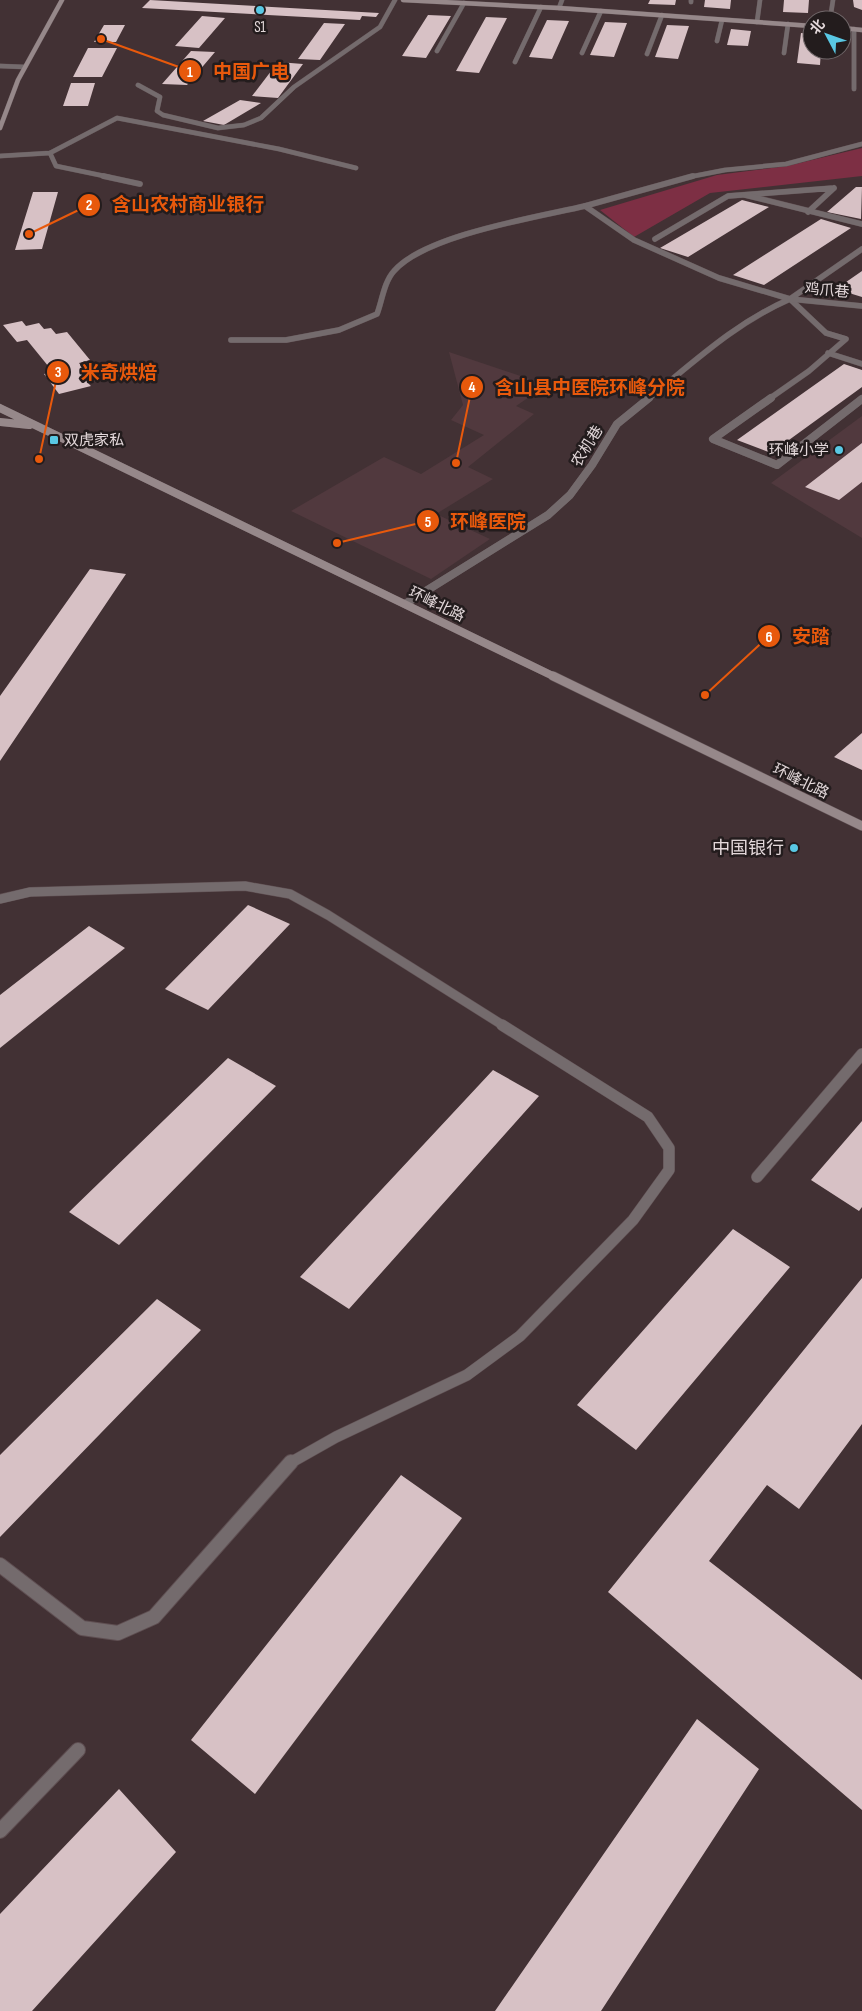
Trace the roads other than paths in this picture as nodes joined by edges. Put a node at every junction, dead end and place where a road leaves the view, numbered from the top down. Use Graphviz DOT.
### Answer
graph roads {
  1 [pos="62,0"];
  2 [pos="395,0"];
  3 [pos="403,0"];
  4 [pos="562,0"];
  5 [pos="760,0"];
  6 [pos="464,3"];
  7 [pos="541,7"];
  8 [pos="559,8"];
  9 [pos="601,11"];
  10 [pos="662,15"];
  11 [pos="722,20"];
  12 [pos="757,22"];
  13 [pos="788,24"];
  14 [pos="802,25"];
  15 [pos="854,29"];
  16 [pos="862,30"];
  17 [pos="717,40"];
  18 [pos="437,51"];
  19 [pos="582,53"];
  20 [pos="784,53"];
  21 [pos="647,54"];
  22 [pos="515,62"];
  23 [pos="0,66"];
  24 [pos="25,67"];
  25 [pos="138,85"];
  26 [pos="854,89"];
  27 [pos="0,128"];
  28 [pos="862,144"];
  29 [pos="50,153"];
  30 [pos="0,156"];
  31 [pos="356,168"];
  32 [pos="140,184"];
  33 [pos="745,195"];
  34 [pos="585,206"];
  35 [pos="808,212"];
  36 [pos="862,224"];
  37 [pos="654,239"];
  38 [pos="862,249"];
  39 [pos="790,299"];
  40 [pos="862,306"];
  41 [pos="231,340"];
  42 [pos="828,353"];
  43 [pos="862,364"];
  44 [pos="862,399"];
  45 [pos="0,408"];
  46 [pos="0,422"];
  47 [pos="38,427"];
  48 [pos="405,604"];
  49 [pos="862,826"];
  50 [pos="0,899"];
  51 [pos="862,1054"];
  52 [pos="757,1177"];
  53 [pos="0,1565"];
  54 [pos="78,1750"];
  55 [pos="0,1831"];
  1 -- 24 [label="main road"];
  2 -- 25 [label="street"];
  3 -- 6 [label="main road"];
  4 -- 8 [label="street"];
  5 -- 12 [label="street"];
  6 -- 7 [label="main road"];
  6 -- 18 [label="street"];
  7 -- 8 [label="main road"];
  7 -- 22 [label="street"];
  8 -- 9 [label="main road"];
  9 -- 10 [label="main road"];
  9 -- 19 [label="street"];
  10 -- 11 [label="main road"];
  10 -- 21 [label="street"];
  11 -- 12 [label="main road"];
  11 -- 17 [label="street"];
  12 -- 13 [label="main road"];
  13 -- 14 [label="main road"];
  13 -- 20 [label="street"];
  15 -- 16 [label="main road"];
  15 -- 26 [label="street"];
  23 -- 24 [label="street"];
  24 -- 27 [label="main road"];
  28 -- 34 [label="street"];
  29 -- 30 [label="street"];
  29 -- 31 [label="street"];
  29 -- 32 [label="street"];
  33 -- 35 [label="street"];
  33 -- 35 [label="street"];
  33 -- 37 [label="street"];
  34 -- 39 [label="street, 鸡爪巷"];
  34 -- 41 [label="street"];
  35 -- 36 [label="street"];
  38 -- 39 [label="street, 农机巷"];
  39 -- 40 [label="street, 鸡爪巷"];
  39 -- 42 [label="street"];
  39 -- 48 [label="street, 农机巷"];
  42 -- 43 [label="street"];
  42 -- 44 [label="street"];
  45 -- 47 [label="main road, 环峰北路"];
  46 -- 47 [label="main road"];
  47 -- 48 [label="main road, 环峰北路"];
  48 -- 49 [label="main road, 环峰北路"];
  50 -- 53 [label="street"];
  51 -- 52 [label="street"];
  54 -- 55 [label="street"];
}
